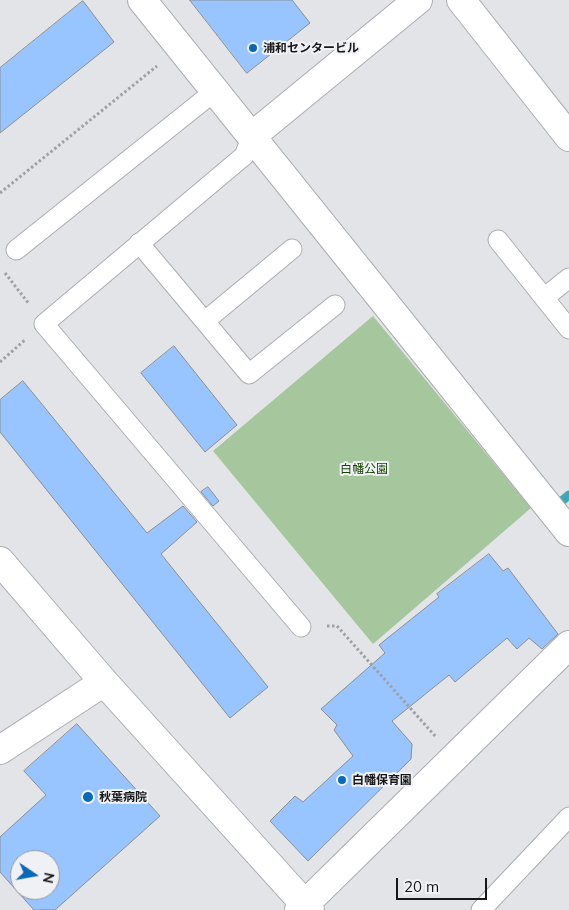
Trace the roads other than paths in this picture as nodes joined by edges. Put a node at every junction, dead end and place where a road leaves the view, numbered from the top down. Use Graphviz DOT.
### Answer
graph roads {
  1 [pos="142,0"];
  2 [pos="418,0"];
  3 [pos="461,0"];
  4 [pos="215,91"];
  5 [pos="252,136"];
  6 [pos="569,137"];
  7 [pos="498,240"];
  8 [pos="140,243"];
  9 [pos="292,249"];
  10 [pos="16,250"];
  11 [pos="569,278"];
  12 [pos="544,298"];
  13 [pos="335,305"];
  14 [pos="205,321"];
  15 [pos="569,329"];
  16 [pos="569,532"];
  17 [pos="0,561"];
  18 [pos="301,627"];
  19 [pos="569,645"];
  20 [pos="104,682"];
  21 [pos="0,750"];
  22 [pos="569,817"];
  23 [pos="304,908"];
  24 [pos="481,910"];
  1 -- 4 [label="street"];
  2 -- 5 [label="street"];
  3 -- 6 [label="street"];
  4 -- 5 [label="street"];
  4 -- 10 [label="lane"];
  5 -- 8 [label="lane"];
  5 -- 16 [label="street"];
  7 -- 12 [label="lane"];
  8 -- 14 [label="lane"];
  8 -- 18 [label="lane"];
  9 -- 14 [label="lane"];
  11 -- 12 [label="lane"];
  12 -- 15 [label="lane"];
  13 -- 14 [label="lane"];
  17 -- 20 [label="street"];
  19 -- 23 [label="street"];
  20 -- 21 [label="street"];
  20 -- 23 [label="street"];
  22 -- 24 [label="lane"];
}
